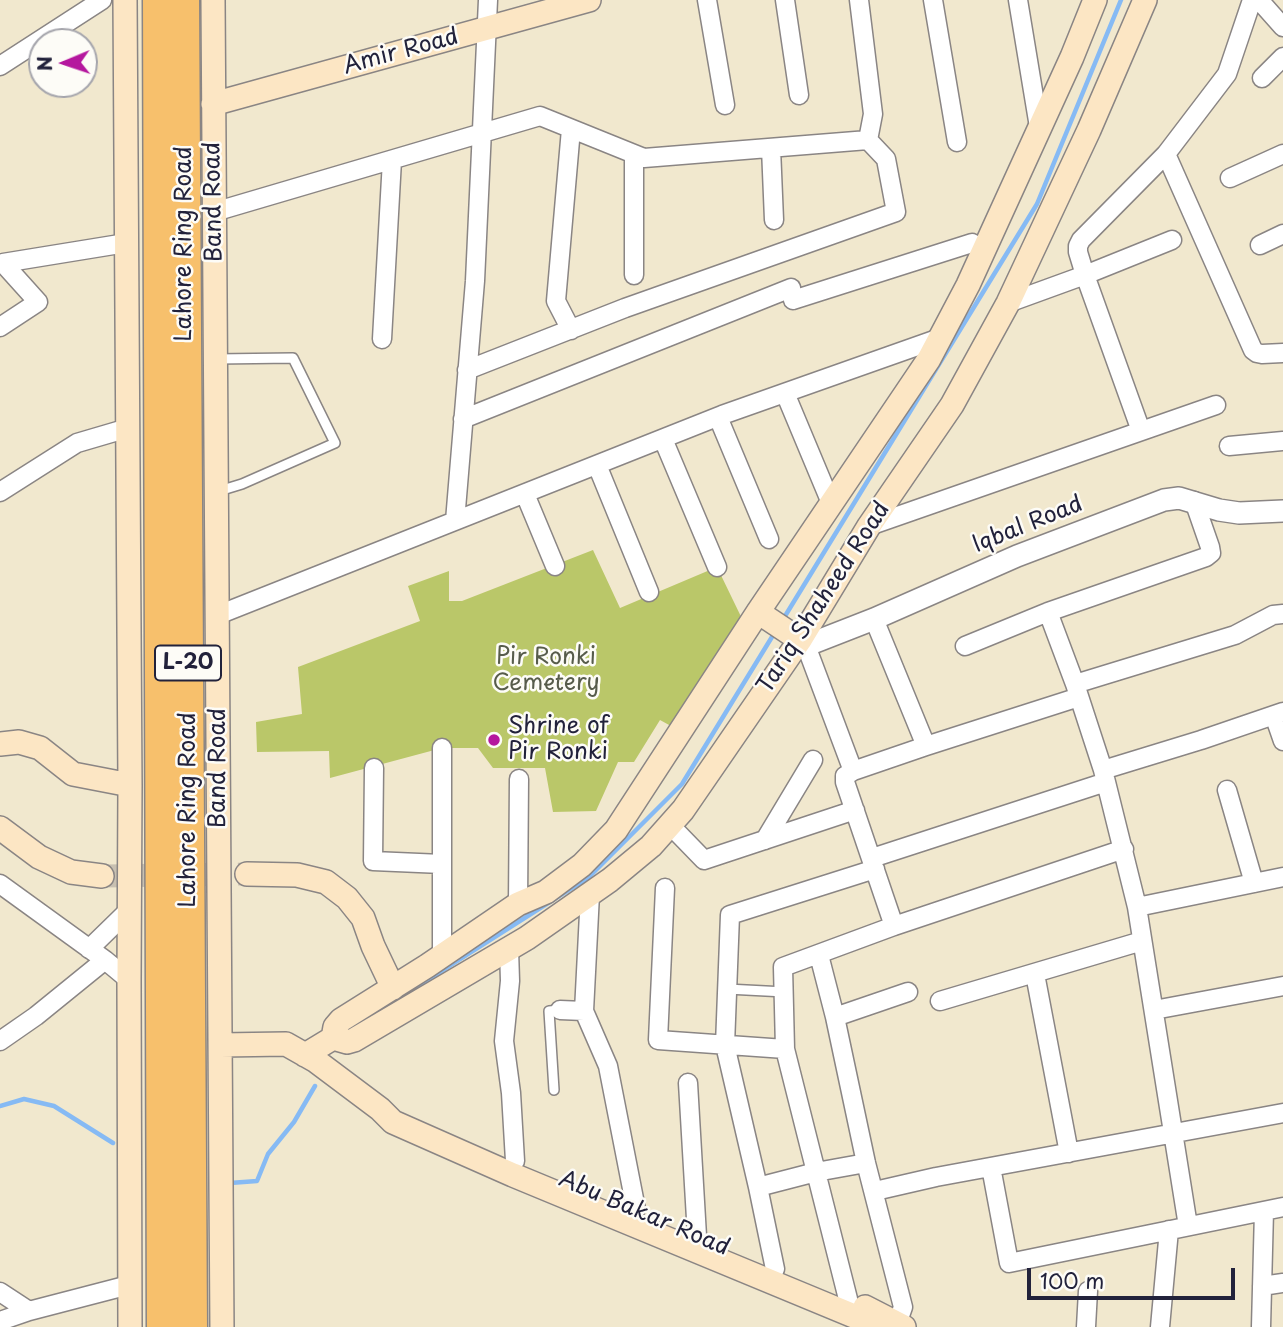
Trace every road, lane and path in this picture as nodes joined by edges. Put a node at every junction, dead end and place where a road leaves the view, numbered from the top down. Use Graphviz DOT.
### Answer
graph roads {
  1 [pos="102,0"];
  2 [pos="125,0"];
  3 [pos="158,0"];
  4 [pos="184,0"];
  5 [pos="213,0"];
  6 [pos="488,0"];
  7 [pos="589,0"];
  8 [pos="706,0"];
  9 [pos="785,0"];
  10 [pos="859,0"];
  11 [pos="933,0"];
  12 [pos="1018,0"];
  13 [pos="1095,0"];
  14 [pos="1145,0"];
  15 [pos="1252,0"];
  16 [pos="1259,0"];
  17 [pos="1283,27"];
  18 [pos="487,29"];
  19 [pos="1283,57"];
  20 [pos="0,66"];
  21 [pos="1262,78"];
  22 [pos="799,95"];
  23 [pos="214,104"];
  24 [pos="725,106"];
  25 [pos="1039,127"];
  26 [pos="571,129"];
  27 [pos="482,133"];
  28 [pos="867,140"];
  29 [pos="957,142"];
  30 [pos="771,148"];
  31 [pos="634,154"];
  32 [pos="1166,154"];
  33 [pos="1283,154"];
  34 [pos="392,160"];
  35 [pos="1230,178"];
  36 [pos="215,212"];
  37 [pos="774,220"];
  38 [pos="1283,234"];
  39 [pos="1172,240"];
  40 [pos="126,243"];
  41 [pos="1259,245"];
  42 [pos="984,250"];
  43 [pos="634,275"];
  44 [pos="1085,275"];
  45 [pos="1008,303"];
  46 [pos="0,327"];
  47 [pos="571,330"];
  48 [pos="940,338"];
  49 [pos="382,339"];
  50 [pos="1283,353"];
  51 [pos="216,359"];
  52 [pos="467,370"];
  53 [pos="785,393"];
  54 [pos="1216,405"];
  55 [pos="718,417"];
  56 [pos="463,419"];
  57 [pos="128,428"];
  58 [pos="1141,431"];
  59 [pos="663,439"];
  60 [pos="1283,441"];
  61 [pos="1230,446"];
  62 [pos="597,465"];
  63 [pos="217,491"];
  64 [pos="0,492"];
  65 [pos="525,494"];
  66 [pos="1194,502"];
  67 [pos="831,503"];
  68 [pos="1283,511"];
  69 [pos="454,521"];
  70 [pos="869,526"];
  71 [pos="769,540"];
  72 [pos="555,566"];
  73 [pos="717,567"];
  74 [pos="649,592"];
  75 [pos="1048,612"];
  76 [pos="760,613"];
  77 [pos="1283,614"];
  78 [pos="218,615"];
  79 [pos="874,619"];
  80 [pos="800,640"];
  81 [pos="965,646"];
  82 [pos="1077,690"];
  83 [pos="1279,713"];
  84 [pos="1283,741"];
  85 [pos="0,744"];
  86 [pos="926,747"];
  87 [pos="442,748"];
  88 [pos="813,760"];
  89 [pos="373,768"];
  90 [pos="853,771"];
  91 [pos="1104,776"];
  92 [pos="519,779"];
  93 [pos="130,785"];
  94 [pos="1227,790"];
  95 [pos="855,810"];
  96 [pos="670,825"];
  97 [pos="0,828"];
  98 [pos="765,840"];
  99 [pos="1124,849"];
  100 [pos="873,863"];
  101 [pos="442,864"];
  102 [pos="247,874"];
  103 [pos="102,876"];
  104 [pos="1283,877"];
  105 [pos="1254,883"];
  106 [pos="0,884"];
  107 [pos="665,888"];
  108 [pos="590,894"];
  109 [pos="518,904"];
  110 [pos="1137,907"];
  111 [pos="129,910"];
  112 [pos="894,926"];
  113 [pos="1142,941"];
  114 [pos="509,948"];
  115 [pos="89,949"];
  116 [pos="819,955"];
  117 [pos="442,956"];
  118 [pos="105,960"];
  119 [pos="1035,974"];
  120 [pos="128,980"];
  121 [pos="1283,986"];
  122 [pos="393,988"];
  123 [pos="727,989"];
  124 [pos="785,992"];
  125 [pos="908,992"];
  126 [pos="940,1001"];
  127 [pos="560,1010"];
  128 [pos="1154,1010"];
  129 [pos="584,1011"];
  130 [pos="835,1017"];
  131 [pos="333,1038"];
  132 [pos="0,1041"];
  133 [pos="221,1045"];
  134 [pos="724,1045"];
  135 [pos="785,1049"];
  136 [pos="305,1055"];
  137 [pos="688,1083"];
  138 [pos="554,1090"];
  139 [pos="380,1109"];
  140 [pos="1283,1113"];
  141 [pos="1174,1133"];
  142 [pos="1069,1153"];
  143 [pos="515,1161"];
  144 [pos="866,1163"];
  145 [pos="991,1167"];
  146 [pos="817,1172"];
  147 [pos="758,1187"];
  148 [pos="875,1191"];
  149 [pos="1283,1208"];
  150 [pos="636,1209"];
  151 [pos="1264,1211"];
  152 [pos="1188,1226"];
  153 [pos="1169,1230"];
  154 [pos="697,1236"];
  155 [pos="775,1269"];
  156 [pos="1283,1283"];
  157 [pos="130,1285"];
  158 [pos="1262,1286"];
  159 [pos="1088,1291"];
  160 [pos="0,1292"];
  161 [pos="848,1298"];
  162 [pos="29,1311"];
  163 [pos="0,1321"];
  164 [pos="883,1325"];
  165 [pos="130,1327"];
  166 [pos="162,1327"];
  167 [pos="192,1327"];
  168 [pos="222,1327"];
  169 [pos="1086,1327"];
  170 [pos="1160,1327"];
  171 [pos="1261,1327"];
  1 -- 20 [label="street"];
  2 -- 40 [label="main road"];
  3 -- 166 [label="highway, Lahore Ring Road / L-20"];
  4 -- 167 [label="highway, Lahore Ring Road / L-20"];
  5 -- 23 [label="main road, Band Road"];
  6 -- 18 [label="street"];
  7 -- 18 [label="main road, Amir Road"];
  8 -- 24 [label="street"];
  9 -- 22 [label="street"];
  10 -- 28 [label="street"];
  11 -- 29 [label="street"];
  12 -- 25 [label="street"];
  13 -- 25 [label="main road, Tariq Shaheed Road"];
  14 -- 45 [label="main road, Tariq Shaheed Road"];
  15 -- 32 [label="street"];
  16 -- 17 [label="street"];
  18 -- 23 [label="main road, Amir Road"];
  18 -- 27 [label="street"];
  19 -- 21 [label="street"];
  23 -- 36 [label="main road, Band Road"];
  25 -- 42 [label="main road, Tariq Shaheed Road"];
  26 -- 27 [label="street"];
  26 -- 31 [label="street"];
  26 -- 47 [label="street"];
  27 -- 34 [label="street"];
  27 -- 52 [label="street"];
  28 -- 30 [label="street"];
  28 -- 47 [label="street"];
  30 -- 31 [label="street"];
  30 -- 37 [label="street"];
  31 -- 43 [label="street"];
  32 -- 44 [label="street"];
  32 -- 50 [label="street"];
  33 -- 35 [label="street"];
  34 -- 36 [label="street"];
  34 -- 49 [label="street"];
  36 -- 51 [label="main road, Band Road"];
  38 -- 41 [label="street"];
  39 -- 44 [label="street"];
  40 -- 46 [label="street"];
  40 -- 57 [label="main road"];
  42 -- 48 [label="main road, Tariq Shaheed Road"];
  42 -- 56 [label="street"];
  44 -- 45 [label="street"];
  44 -- 58 [label="street"];
  45 -- 70 [label="main road, Tariq Shaheed Road"];
  47 -- 52 [label="street"];
  48 -- 53 [label="street"];
  48 -- 67 [label="main road, Tariq Shaheed Road"];
  51 -- 63 [label="main road, Band Road"];
  51 -- 63 [label="lane"];
  52 -- 56 [label="street"];
  53 -- 55 [label="street"];
  53 -- 67 [label="street"];
  54 -- 58 [label="street"];
  55 -- 59 [label="street"];
  55 -- 71 [label="street"];
  56 -- 69 [label="street"];
  57 -- 64 [label="street"];
  57 -- 93 [label="main road"];
  58 -- 70 [label="street"];
  59 -- 62 [label="street"];
  59 -- 73 [label="street"];
  60 -- 61 [label="street"];
  62 -- 65 [label="street"];
  62 -- 74 [label="street"];
  63 -- 78 [label="main road, Band Road"];
  65 -- 69 [label="street"];
  65 -- 72 [label="street"];
  66 -- 68 [label="street, Iqbal Road"];
  66 -- 75 [label="street"];
  66 -- 79 [label="street, Iqbal Road"];
  67 -- 76 [label="main road, Tariq Shaheed Road"];
  69 -- 78 [label="street"];
  70 -- 80 [label="main road, Tariq Shaheed Road"];
  75 -- 81 [label="street"];
  75 -- 82 [label="street"];
  76 -- 80 [label="main road"];
  76 -- 109 [label="main road, Tariq Shaheed Road"];
  77 -- 82 [label="street"];
  78 -- 133 [label="main road, Band Road"];
  79 -- 80 [label="street, Iqbal Road"];
  79 -- 86 [label="street"];
  80 -- 90 [label="street"];
  80 -- 96 [label="main road, Tariq Shaheed Road"];
  82 -- 86 [label="street"];
  82 -- 91 [label="street"];
  83 -- 84 [label="street"];
  83 -- 91 [label="street"];
  85 -- 93 [label="main road"];
  86 -- 90 [label="street"];
  87 -- 101 [label="street"];
  88 -- 98 [label="street"];
  89 -- 101 [label="street"];
  90 -- 95 [label="street"];
  91 -- 99 [label="street"];
  91 -- 100 [label="street"];
  92 -- 109 [label="street"];
  93 -- 111 [label="main road"];
  94 -- 105 [label="street"];
  95 -- 98 [label="street"];
  95 -- 100 [label="street"];
  96 -- 98 [label="street"];
  96 -- 108 [label="main road, Tariq Shaheed Road"];
  97 -- 103 [label="main road"];
  99 -- 110 [label="street"];
  99 -- 112 [label="street"];
  100 -- 112 [label="street"];
  100 -- 123 [label="street"];
  101 -- 117 [label="street"];
  102 -- 122 [label="main road"];
  104 -- 105 [label="street"];
  105 -- 110 [label="street"];
  106 -- 115 [label="street"];
  107 -- 134 [label="street"];
  108 -- 114 [label="main road, Tariq Shaheed Road"];
  108 -- 129 [label="street"];
  109 -- 117 [label="main road, Tariq Shaheed Road"];
  110 -- 113 [label="street"];
  111 -- 115 [label="street"];
  111 -- 120 [label="main road"];
  112 -- 116 [label="street"];
  113 -- 119 [label="street"];
  113 -- 128 [label="street"];
  114 -- 131 [label="main road, Tariq Shaheed Road"];
  114 -- 143 [label="street"];
  115 -- 118 [label="street"];
  116 -- 124 [label="street"];
  116 -- 130 [label="street"];
  117 -- 122 [label="main road, Tariq Shaheed Road"];
  118 -- 120 [label="street"];
  118 -- 132 [label="street"];
  119 -- 126 [label="street"];
  119 -- 142 [label="street"];
  120 -- 157 [label="main road"];
  121 -- 128 [label="street"];
  122 -- 131 [label="main road, Tariq Shaheed Road"];
  123 -- 124 [label="lane"];
  123 -- 134 [label="street"];
  124 -- 135 [label="street"];
  125 -- 130 [label="street"];
  127 -- 129 [label="street"];
  127 -- 138 [label="lane"];
  128 -- 141 [label="street"];
  129 -- 150 [label="street"];
  130 -- 144 [label="street"];
  131 -- 136 [label="main road, Tariq Shaheed Road"];
  133 -- 136 [label="main road, Abu Bakar Road"];
  133 -- 168 [label="main road, Band Road"];
  134 -- 135 [label="street"];
  134 -- 147 [label="street"];
  135 -- 146 [label="street"];
  136 -- 139 [label="main road, Abu Bakar Road"];
  137 -- 154 [label="street"];
  139 -- 143 [label="main road, Abu Bakar Road"];
  139 -- 164 [label="main road, Abu Bakar Road"];
  140 -- 141 [label="street"];
  141 -- 142 [label="street"];
  141 -- 152 [label="street"];
  142 -- 145 [label="street"];
  143 -- 150 [label="main road, Abu Bakar Road"];
  144 -- 146 [label="street"];
  144 -- 148 [label="street"];
  145 -- 148 [label="street"];
  145 -- 153 [label="street"];
  146 -- 147 [label="street"];
  146 -- 161 [label="street"];
  147 -- 155 [label="street"];
  148 -- 164 [label="street"];
  149 -- 151 [label="street"];
  150 -- 154 [label="main road, Abu Bakar Road"];
  151 -- 152 [label="street"];
  151 -- 158 [label="street"];
  152 -- 153 [label="street"];
  153 -- 170 [label="street"];
  154 -- 155 [label="main road, Abu Bakar Road"];
  155 -- 161 [label="main road, Abu Bakar Road"];
  156 -- 158 [label="street"];
  157 -- 162 [label="street"];
  157 -- 165 [label="main road"];
  158 -- 171 [label="street"];
  159 -- 169 [label="street"];
  160 -- 162 [label="street"];
  161 -- 164 [label="main road, Abu Bakar Road"];
  162 -- 163 [label="street"];
}
